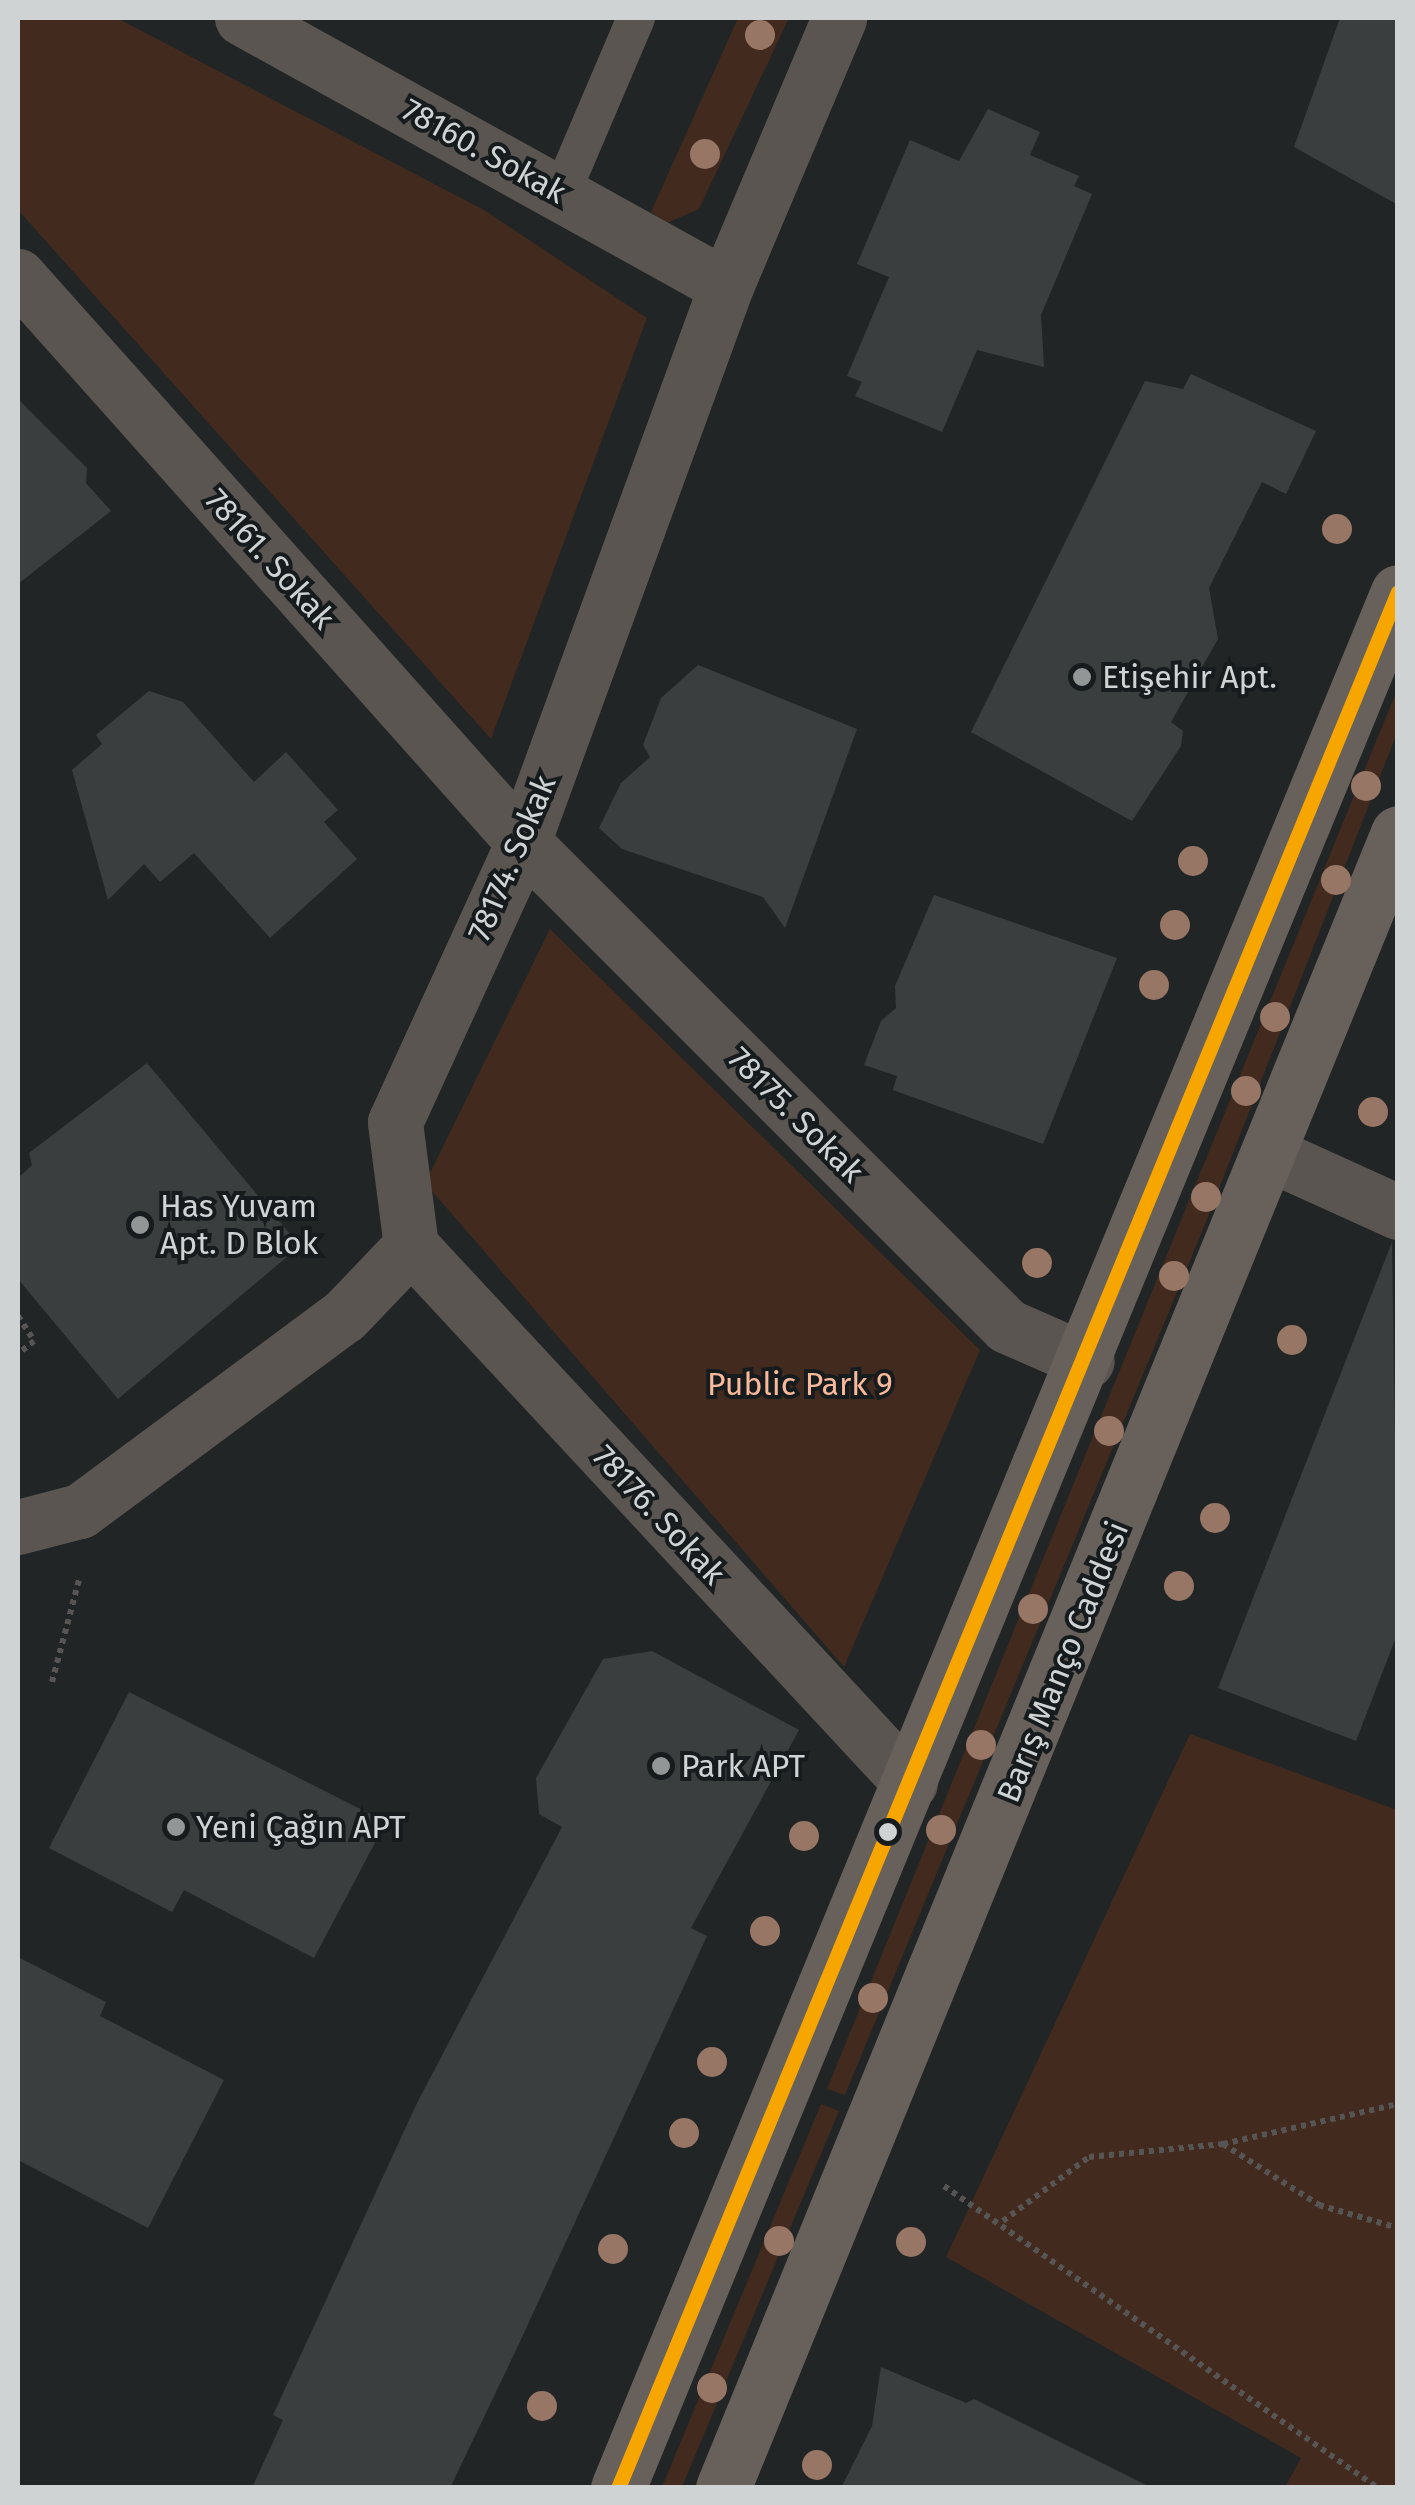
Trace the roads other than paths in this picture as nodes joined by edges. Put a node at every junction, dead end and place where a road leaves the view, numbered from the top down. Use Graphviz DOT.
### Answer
graph roads {
  1 [pos="242,18"];
  2 [pos="636,18"];
  3 [pos="839,18"];
  4 [pos="561,194"];
  5 [pos="18,276"];
  6 [pos="726,286"];
  7 [pos="1398,592"];
  8 [pos="1398,834"];
  9 [pos="522,842"];
  10 [pos="1270,1154"];
  11 [pos="1398,1212"];
  12 [pos="411,1246"];
  13 [pos="1088,1361"];
  14 [pos="18,1527"];
  15 [pos="910,1783"];
  16 [pos="618,2488"];
  17 [pos="723,2488"];
  1 -- 4 [label="street, 78160. Sokak"];
  2 -- 4 [label="lane"];
  3 -- 6 [label="street, 78174. Sokak"];
  4 -- 6 [label="street, 78160. Sokak"];
  5 -- 9 [label="street, 78161. Sokak"];
  6 -- 9 [label="street, 78174. Sokak"];
  7 -- 13 [label="main road"];
  8 -- 10 [label="main road, Barış Manço Caddesi"];
  9 -- 12 [label="street, 78174. Sokak"];
  9 -- 13 [label="street, 78175. Sokak"];
  10 -- 11 [label="street"];
  10 -- 17 [label="main road, Barış Manço Caddesi"];
  12 -- 14 [label="street"];
  12 -- 15 [label="street, 78176. Sokak"];
  13 -- 15 [label="main road"];
  15 -- 16 [label="main road"];
}
